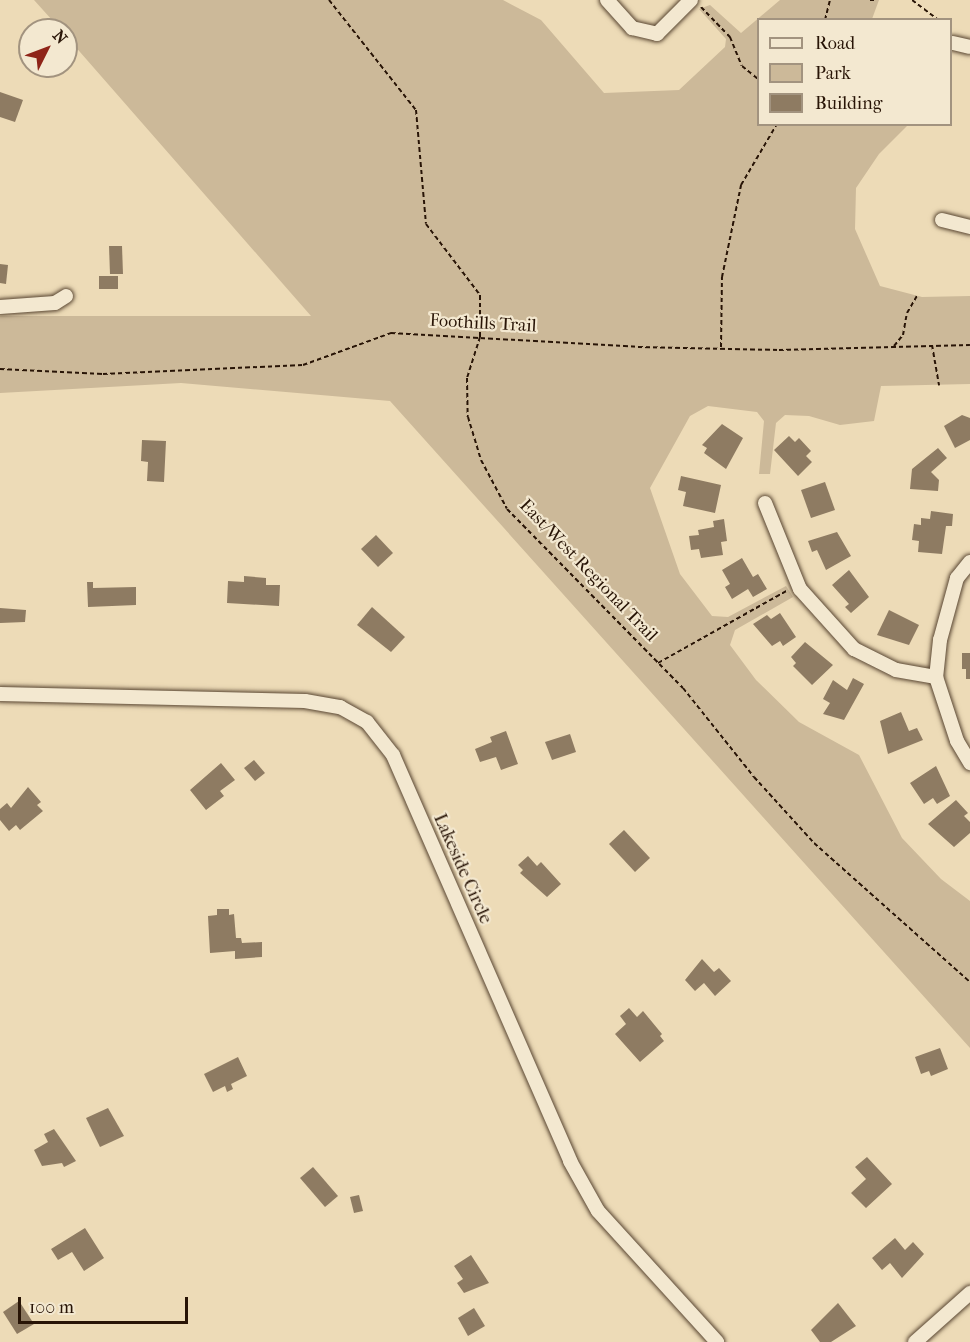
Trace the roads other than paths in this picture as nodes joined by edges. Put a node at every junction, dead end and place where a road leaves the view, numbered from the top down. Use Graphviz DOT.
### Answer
graph roads {
  1 [pos="607,0"];
  2 [pos="693,0"];
  3 [pos="953,43"];
  4 [pos="970,47"];
  5 [pos="942,220"];
  6 [pos="970,227"];
  7 [pos="66,296"];
  8 [pos="0,307"];
  9 [pos="765,503"];
  10 [pos="970,562"];
  11 [pos="936,677"];
  12 [pos="0,694"];
  13 [pos="970,763"];
  14 [pos="970,1293"];
  15 [pos="717,1342"];
  16 [pos="915,1342"];
  1 -- 2 [label="street"];
  3 -- 4 [label="street"];
  5 -- 6 [label="street"];
  7 -- 8 [label="street"];
  9 -- 11 [label="street"];
  10 -- 11 [label="street"];
  11 -- 13 [label="street"];
  12 -- 15 [label="street, Lakeside Circle"];
  14 -- 16 [label="street"];
}
